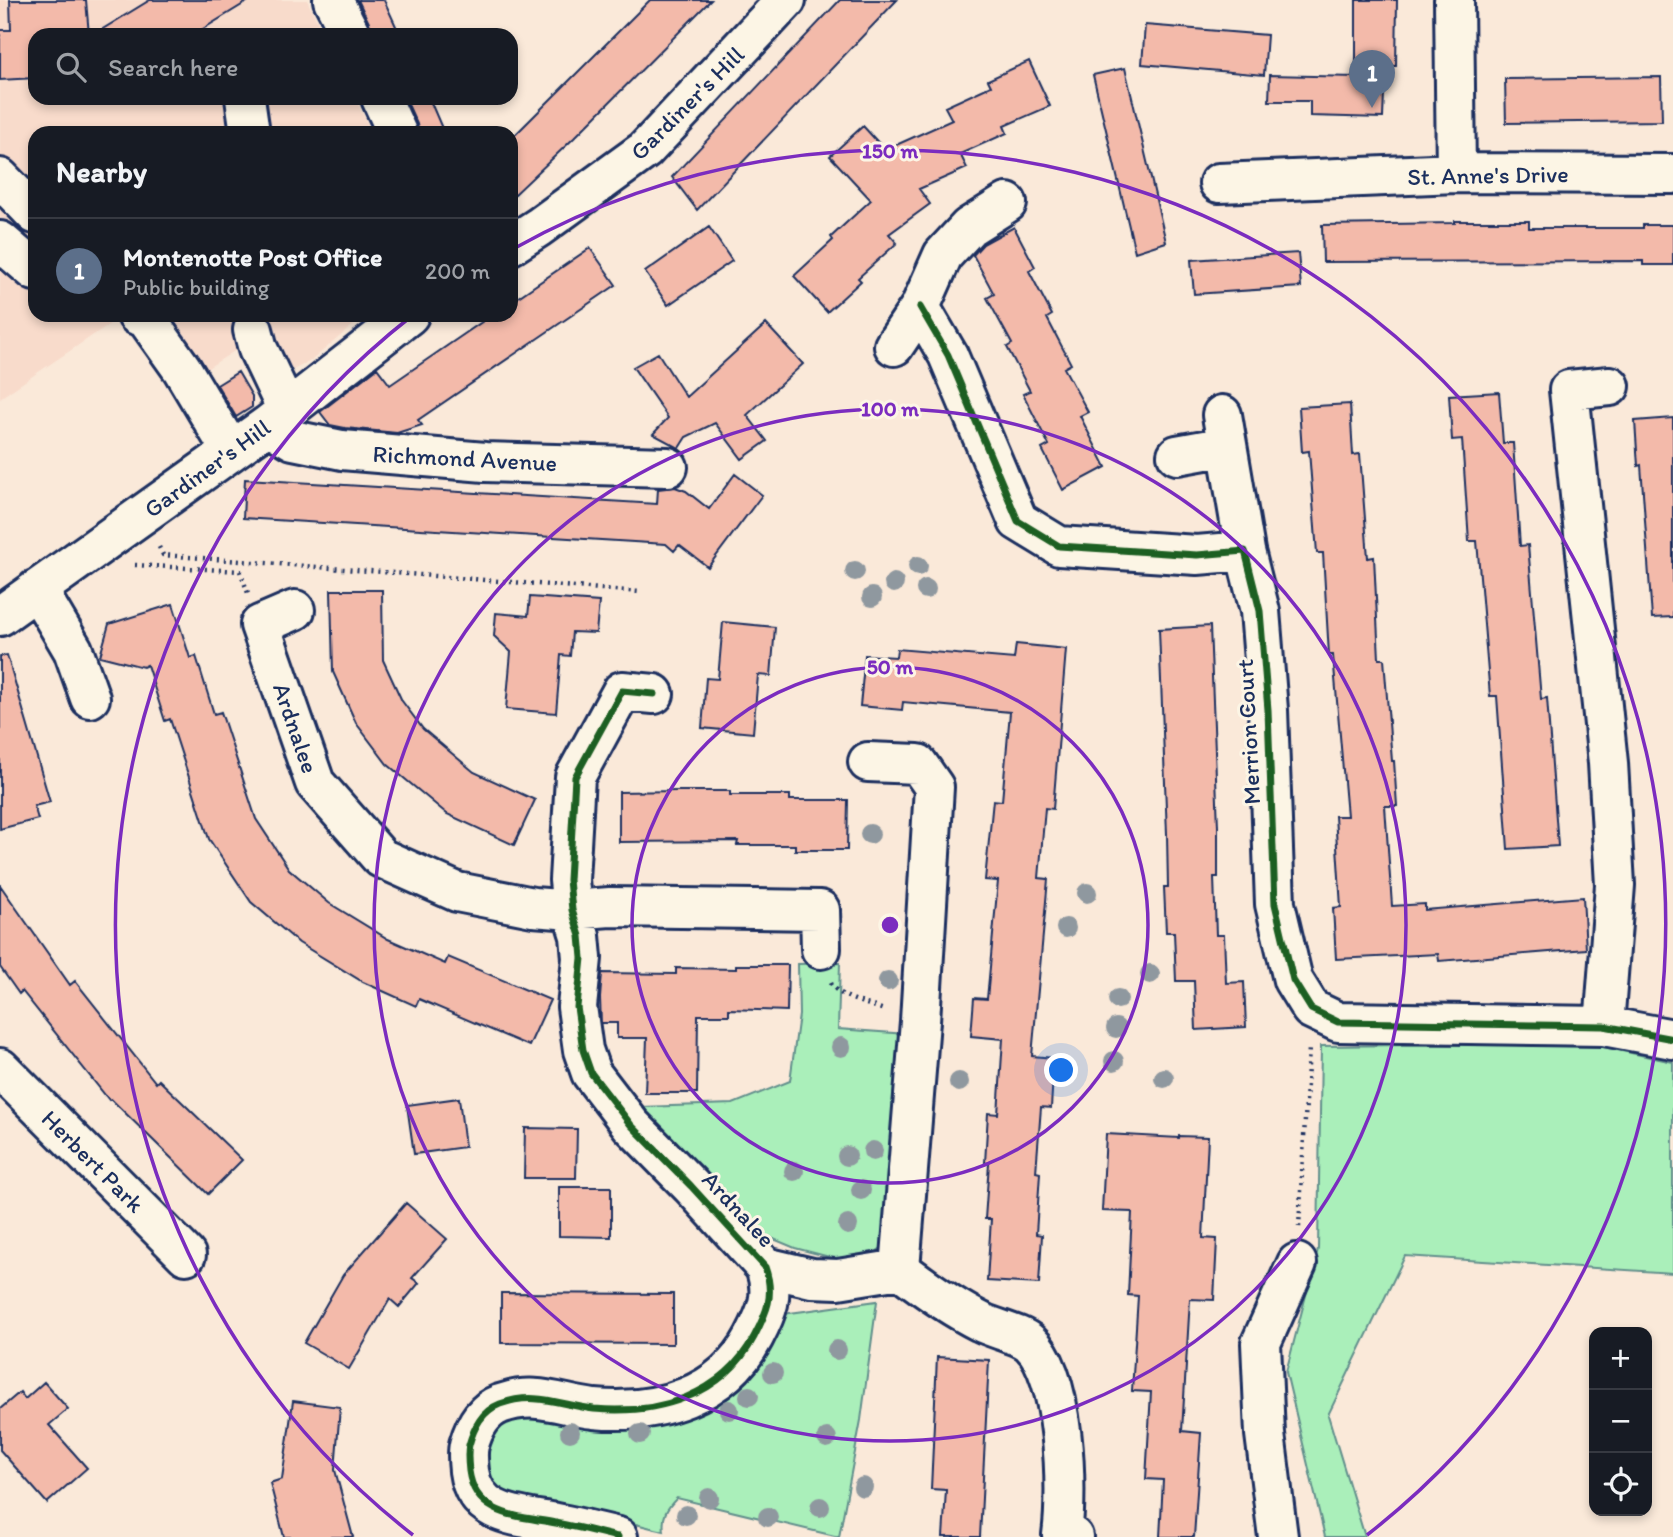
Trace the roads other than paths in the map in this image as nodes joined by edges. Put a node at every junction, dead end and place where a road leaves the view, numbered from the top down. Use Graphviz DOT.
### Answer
graph roads {
  1 [pos="333,0"];
  2 [pos="786,0"];
  3 [pos="1454,0"];
  4 [pos="347,28"];
  5 [pos="246,105"];
  6 [pos="384,105"];
  7 [pos="249,126"];
  8 [pos="394,126"];
  9 [pos="1456,173"];
  10 [pos="1673,174"];
  11 [pos="0,178"];
  12 [pos="1220,183"];
  13 [pos="1007,203"];
  14 [pos="28,207"];
  15 [pos="518,240"];
  16 [pos="0,241"];
  17 [pos="28,265"];
  18 [pos="920,307"];
  19 [pos="149,322"];
  20 [pos="250,322"];
  21 [pos="400,322"];
  22 [pos="894,346"];
  23 [pos="1610,386"];
  24 [pos="277,417"];
  25 [pos="231,451"];
  26 [pos="1177,455"];
  27 [pos="668,467"];
  28 [pos="1245,551"];
  29 [pos="37,589"];
  30 [pos="295,610"];
  31 [pos="0,616"];
  32 [pos="654,694"];
  33 [pos="90,698"];
  34 [pos="868,762"];
  35 [pos="572,909"];
  36 [pos="821,949"];
  37 [pos="1604,1026"];
  38 [pos="1673,1039"];
  39 [pos="0,1068"];
  40 [pos="186,1255"];
  41 [pos="1297,1263"];
  42 [pos="765,1267"];
  43 [pos="900,1269"];
  44 [pos="618,1537"];
  45 [pos="1073,1537"];
  46 [pos="1278,1537"];
  1 -- 4 [label="street"];
  2 -- 15 [label="street, Gardiner's Hill"];
  3 -- 9 [label="street"];
  5 -- 7 [label="street"];
  6 -- 8 [label="street"];
  9 -- 10 [label="street, St. Anne's Drive"];
  9 -- 12 [label="street, St. Anne's Drive"];
  11 -- 14 [label="street"];
  13 -- 18 [label="street"];
  16 -- 17 [label="street"];
  18 -- 22 [label="street"];
  18 -- 28 [label="street"];
  19 -- 25 [label="street"];
  20 -- 24 [label="street"];
  21 -- 24 [label="street, Gardiner's Hill"];
  23 -- 37 [label="street"];
  24 -- 25 [label="street, Gardiner's Hill"];
  24 -- 27 [label="street, Richmond Avenue"];
  25 -- 29 [label="street, Gardiner's Hill"];
  26 -- 28 [label="street, Merrion Court"];
  28 -- 37 [label="street, Merrion Court"];
  29 -- 31 [label="street, Gardiner's Hill"];
  29 -- 33 [label="street"];
  30 -- 35 [label="street, Ardnalee"];
  32 -- 35 [label="street, Ardnalee"];
  34 -- 43 [label="street"];
  35 -- 36 [label="street, Ardnalee"];
  35 -- 42 [label="street, Ardnalee"];
  37 -- 38 [label="street"];
  39 -- 40 [label="street, Herbert Park"];
  41 -- 46 [label="street"];
  42 -- 43 [label="street, Ardnalee"];
  42 -- 44 [label="street, Ardnalee"];
  43 -- 45 [label="street"];
}
